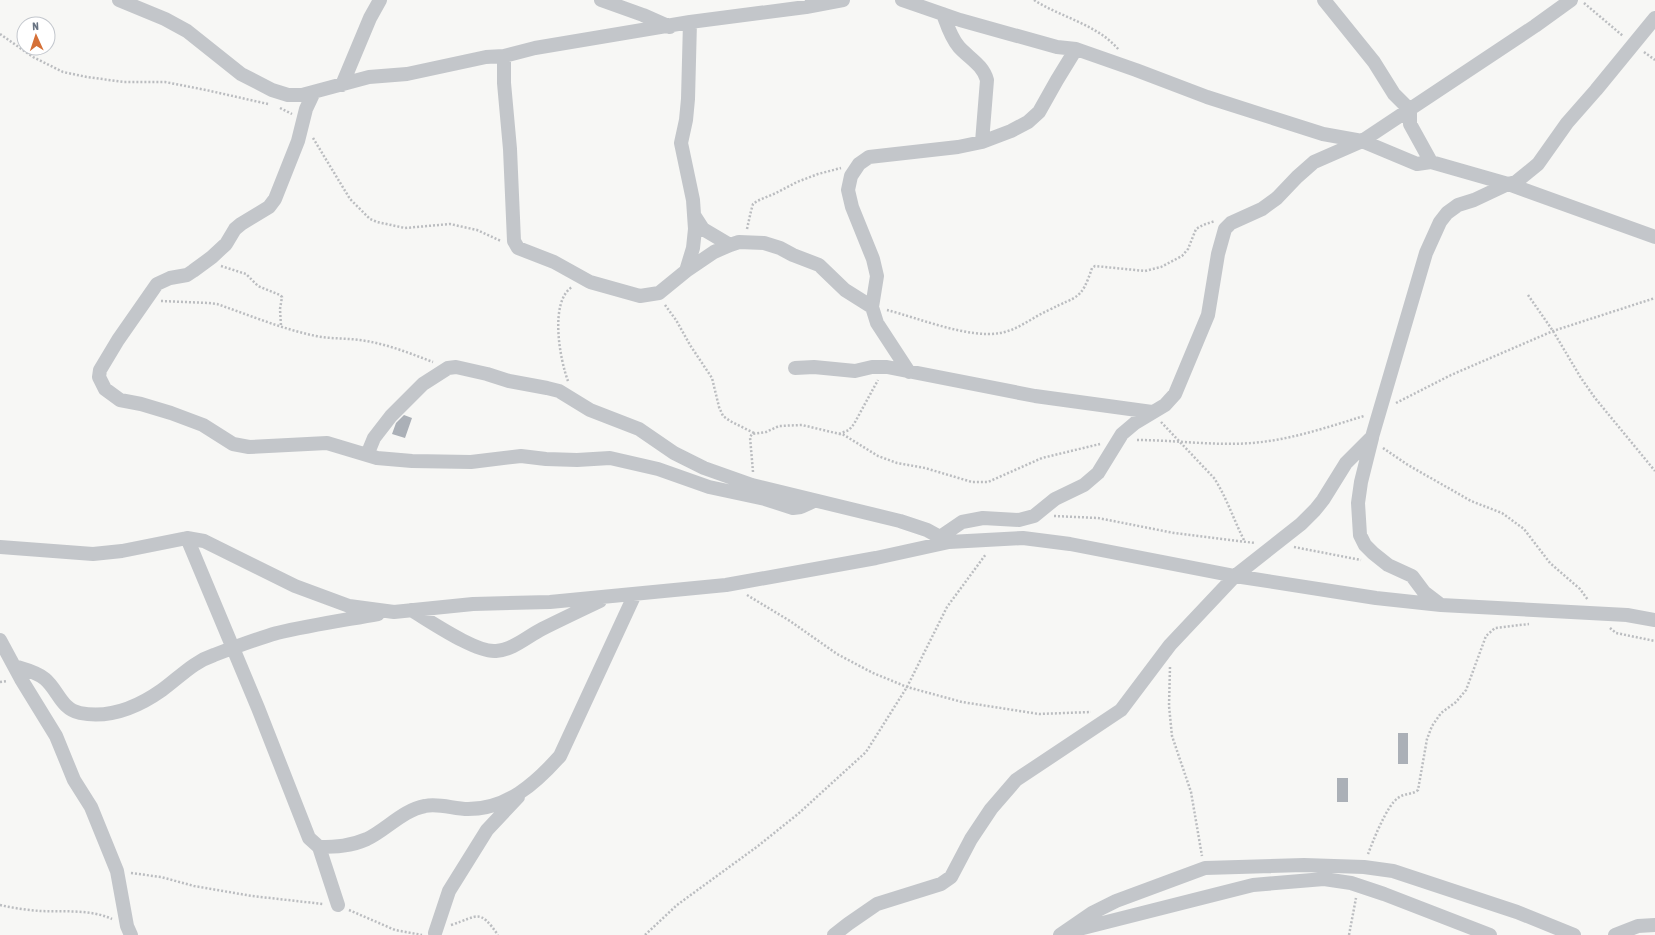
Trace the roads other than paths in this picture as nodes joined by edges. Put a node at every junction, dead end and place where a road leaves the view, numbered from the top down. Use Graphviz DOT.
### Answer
graph roads {
  1 [pos="120,0"];
  2 [pos="380,0"];
  3 [pos="601,0"];
  4 [pos="843,0"];
  5 [pos="902,0"];
  6 [pos="1324,0"];
  7 [pos="1571,0"];
  8 [pos="943,14"];
  9 [pos="1655,18"];
  10 [pos="690,22"];
  11 [pos="670,27"];
  12 [pos="1076,49"];
  13 [pos="504,56"];
  14 [pos="342,84"];
  15 [pos="314,92"];
  16 [pos="1410,110"];
  17 [pos="982,142"];
  18 [pos="1362,142"];
  19 [pos="1431,162"];
  20 [pos="1508,184"];
  21 [pos="694,215"];
  22 [pos="1655,237"];
  23 [pos="734,243"];
  24 [pos="686,271"];
  25 [pos="872,306"];
  26 [pos="795,368"];
  27 [pos="909,372"];
  28 [pos="1152,412"];
  29 [pos="1372,437"];
  30 [pos="367,455"];
  31 [pos="814,501"];
  32 [pos="187,538"];
  33 [pos="945,539"];
  34 [pos="0,547"];
  35 [pos="1235,576"];
  36 [pos="634,594"];
  37 [pos="610,596"];
  38 [pos="1440,605"];
  39 [pos="411,610"];
  40 [pos="394,612"];
  41 [pos="1655,620"];
  42 [pos="0,640"];
  43 [pos="233,649"];
  44 [pos="14,666"];
  45 [pos="525,790"];
  46 [pos="319,847"];
  47 [pos="338,905"];
  48 [pos="1655,925"];
  49 [pos="129,930"];
  50 [pos="428,934"];
  51 [pos="1062,934"];
  52 [pos="834,935"];
  53 [pos="1490,935"];
  54 [pos="1574,935"];
  55 [pos="1615,935"];
  1 -- 15 [label="street"];
  2 -- 14 [label="street"];
  3 -- 11 [label="street"];
  4 -- 10 [label="street"];
  5 -- 8 [label="street"];
  6 -- 16 [label="street"];
  7 -- 16 [label="street"];
  8 -- 12 [label="street"];
  8 -- 17 [label="street"];
  9 -- 20 [label="street"];
  10 -- 11 [label="street"];
  10 -- 21 [label="street"];
  11 -- 13 [label="street"];
  12 -- 17 [label="street"];
  12 -- 18 [label="street"];
  13 -- 14 [label="street"];
  13 -- 24 [label="street"];
  14 -- 15 [label="street"];
  15 -- 30 [label="street"];
  16 -- 18 [label="street"];
  16 -- 19 [label="street"];
  17 -- 25 [label="street"];
  18 -- 19 [label="street"];
  18 -- 28 [label="street"];
  19 -- 20 [label="street"];
  20 -- 22 [label="street"];
  20 -- 29 [label="street"];
  21 -- 23 [label="street"];
  21 -- 24 [label="street"];
  23 -- 24 [label="street"];
  23 -- 25 [label="street"];
  25 -- 27 [label="street"];
  26 -- 27 [label="street"];
  27 -- 28 [label="street"];
  28 -- 33 [label="street"];
  29 -- 35 [label="street"];
  29 -- 38 [label="street"];
  30 -- 31 [label="street"];
  30 -- 31 [label="street"];
  31 -- 33 [label="street"];
  32 -- 34 [label="street"];
  32 -- 40 [label="street"];
  32 -- 43 [label="street"];
  33 -- 35 [label="street"];
  33 -- 36 [label="street"];
  35 -- 38 [label="street"];
  35 -- 52 [label="street"];
  36 -- 37 [label="street"];
  36 -- 45 [label="street"];
  37 -- 39 [label="street"];
  37 -- 39 [label="street"];
  38 -- 41 [label="street"];
  39 -- 40 [label="street"];
  40 -- 43 [label="street"];
  42 -- 44 [label="street"];
  43 -- 44 [label="street"];
  43 -- 46 [label="street"];
  44 -- 49 [label="street"];
  45 -- 46 [label="street"];
  45 -- 50 [label="street"];
  46 -- 47 [label="street"];
  48 -- 55 [label="street"];
  51 -- 53 [label="street"];
  51 -- 54 [label="street"];
}
